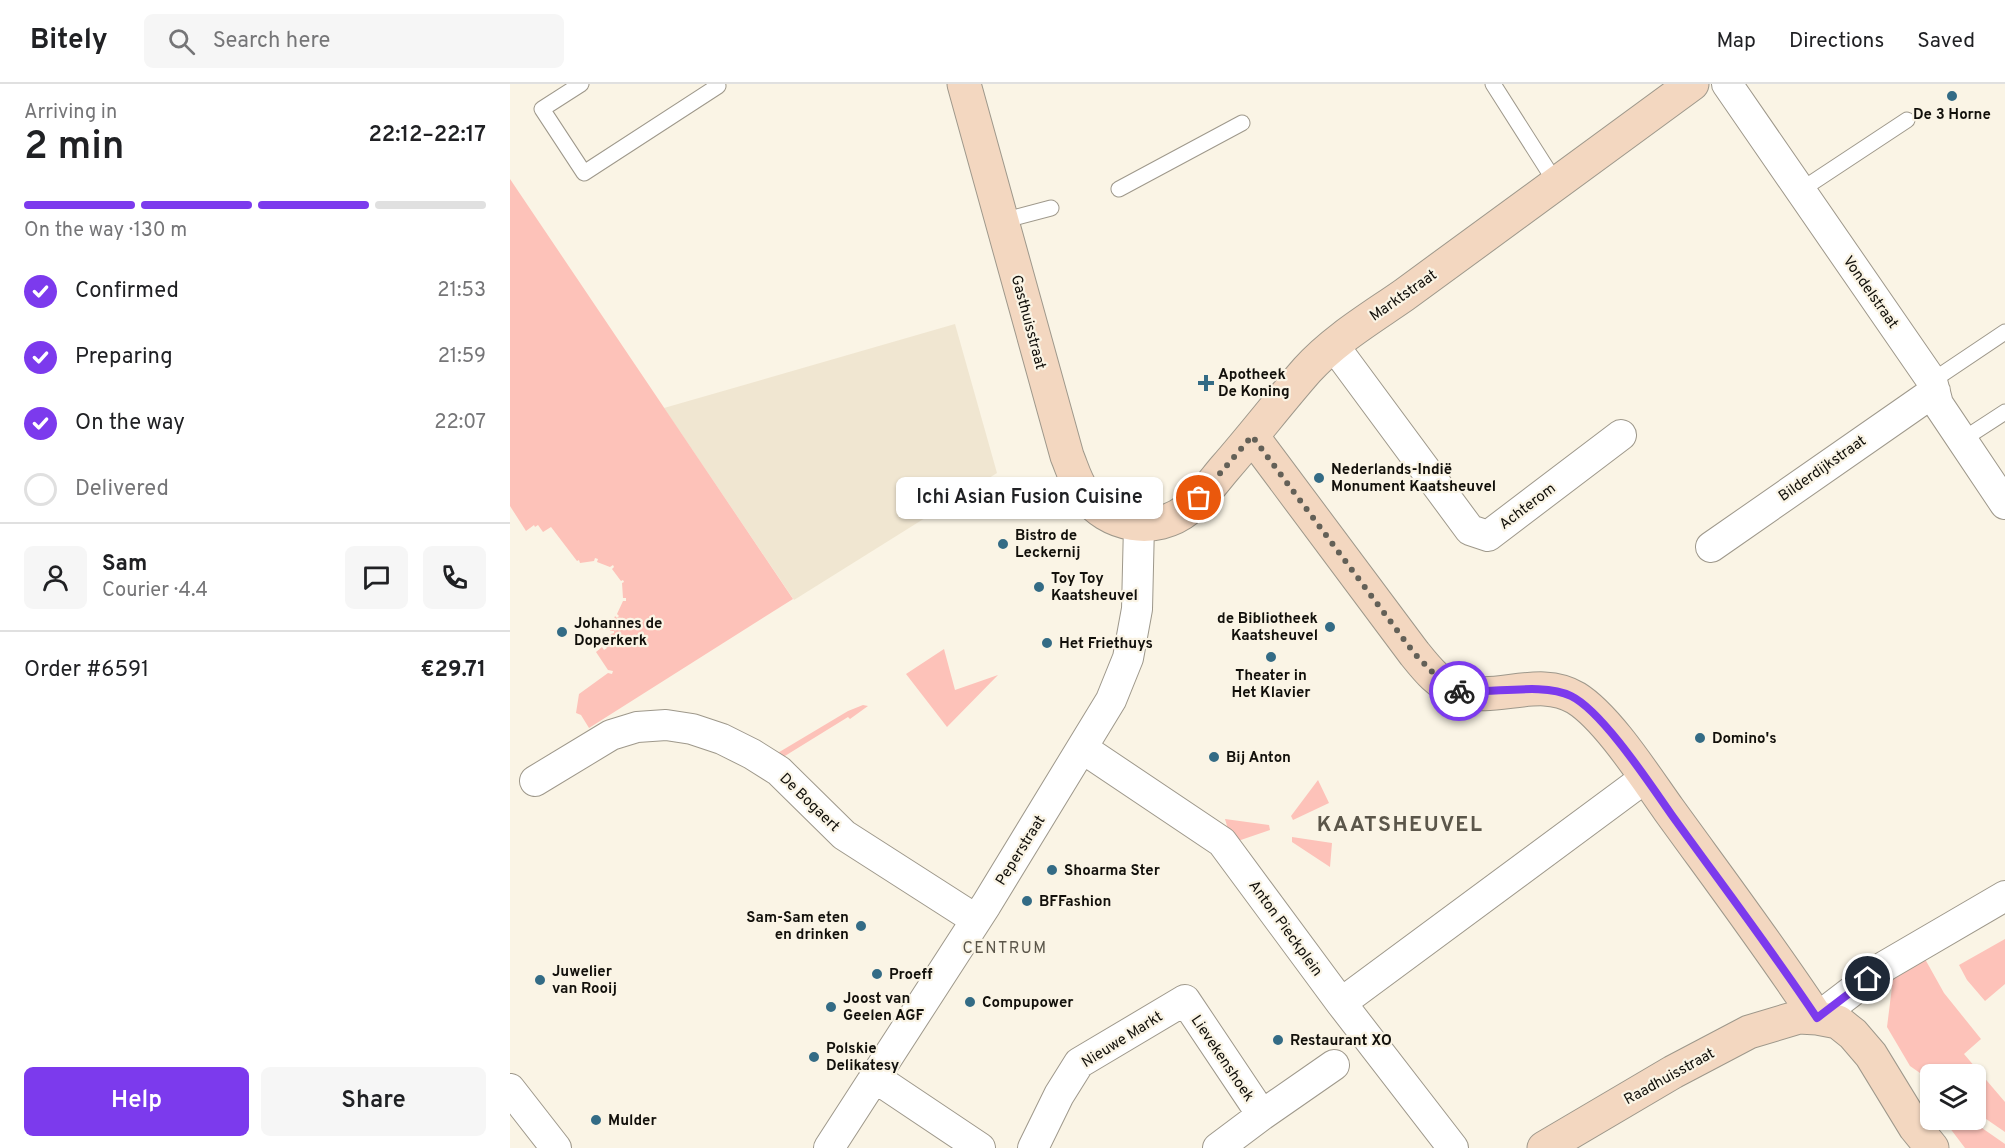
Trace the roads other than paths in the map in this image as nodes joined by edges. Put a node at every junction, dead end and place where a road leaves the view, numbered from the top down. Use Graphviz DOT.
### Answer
graph roads {
  1 [pos="581,84"];
  2 [pos="717,84"];
  3 [pos="964,84"];
  4 [pos="1493,84"];
  5 [pos="1692,84"];
  6 [pos="1727,84"];
  7 [pos="1907,120"];
  8 [pos="1242,123"];
  9 [pos="1556,183"];
  10 [pos="1119,189"];
  11 [pos="1801,190"];
  12 [pos="1051,208"];
  13 [pos="1002,221"];
  14 [pos="2005,332"];
  15 [pos="1334,346"];
  16 [pos="1933,386"];
  17 [pos="2005,412"];
  18 [pos="1621,435"];
  19 [pos="1252,436"];
  20 [pos="1962,440"];
  21 [pos="2005,504"];
  22 [pos="1139,525"];
  23 [pos="1711,547"];
  24 [pos="1082,748"];
  25 [pos="1645,778"];
  26 [pos="535,781"];
  27 [pos="2005,896"];
  28 [pos="975,920"];
  29 [pos="1185,1000"];
  30 [pos="1341,1003"];
  31 [pos="1808,1018"];
  32 [pos="1334,1065"];
  33 [pos="874,1077"];
  34 [pos="512,1096"];
  35 [pos="1262,1115"];
  36 [pos="556,1148"];
  37 [pos="829,1148"];
  38 [pos="980,1148"];
  39 [pos="1033,1148"];
  40 [pos="1218,1148"];
  41 [pos="1453,1148"];
  42 [pos="1544,1148"];
  43 [pos="1932,1148"];
  1 -- 2 [label="lane"];
  3 -- 13 [label="street, Gasthuisstraat"];
  4 -- 9 [label="lane"];
  5 -- 9 [label="street, Marktstraat"];
  6 -- 11 [label="street, Vondelstraat"];
  7 -- 11 [label="lane"];
  8 -- 10 [label="lane"];
  9 -- 15 [label="street, Marktstraat"];
  11 -- 16 [label="street, Vondelstraat"];
  12 -- 13 [label="lane"];
  13 -- 22 [label="street, Gasthuisstraat"];
  14 -- 16 [label="lane"];
  15 -- 18 [label="street, Achterom"];
  15 -- 19 [label="street, Marktstraat"];
  16 -- 20 [label="street, Vondelstraat"];
  16 -- 23 [label="street, Bilderdijkstraat"];
  17 -- 20 [label="lane"];
  19 -- 22 [label="street, Marktstraat"];
  19 -- 25 [label="street"];
  20 -- 21 [label="street, Vondelstraat"];
  22 -- 24 [label="street, Peperstraat"];
  24 -- 28 [label="street, Peperstraat"];
  24 -- 30 [label="street, Anton Pieckplein"];
  25 -- 30 [label="street"];
  25 -- 31 [label="street"];
  26 -- 28 [label="street, De Bogaert"];
  27 -- 31 [label="street"];
  28 -- 33 [label="street, Peperstraat"];
  29 -- 35 [label="street, Lievekenshoek"];
  29 -- 39 [label="street, Nieuwe Markt"];
  30 -- 41 [label="street, Anton Pieckplein"];
  31 -- 42 [label="street, Raadhuisstraat"];
  31 -- 43 [label="street"];
  32 -- 35 [label="street, Lievekenshoek"];
  33 -- 37 [label="street, Peperstraat"];
  33 -- 38 [label="street"];
  34 -- 36 [label="street"];
  35 -- 40 [label="street, Lievekenshoek"];
}
